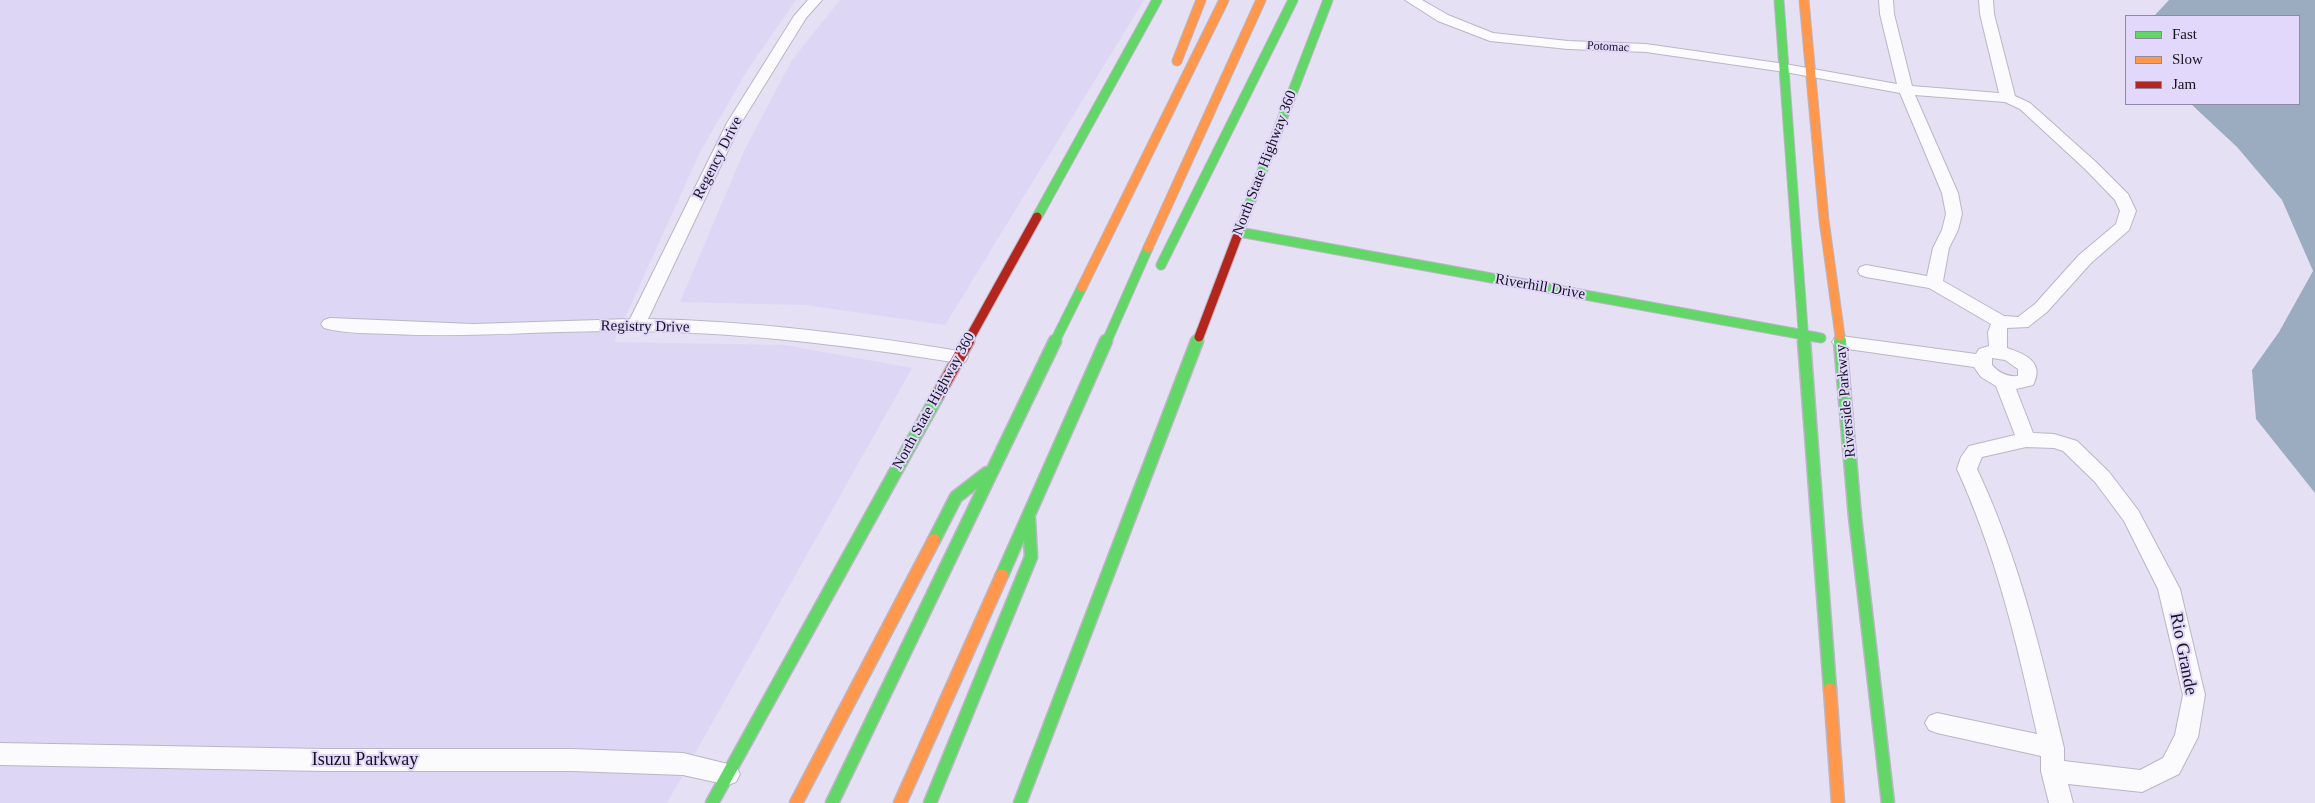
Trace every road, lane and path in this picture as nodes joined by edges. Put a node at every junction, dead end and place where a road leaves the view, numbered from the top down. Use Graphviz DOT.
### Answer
graph roads {
  1 [pos="815,0"];
  2 [pos="1158,0"];
  3 [pos="1201,0"];
  4 [pos="1224,0"];
  5 [pos="1261,0"];
  6 [pos="1293,0"];
  7 [pos="1328,0"];
  8 [pos="1412,0"];
  9 [pos="1779,0"];
  10 [pos="1804,0"];
  11 [pos="1886,0"];
  12 [pos="1986,0"];
  13 [pos="1785,68"];
  14 [pos="1811,73"];
  15 [pos="1906,90"];
  16 [pos="2008,98"];
  17 [pos="1170,112"];
  18 [pos="1239,232"];
  19 [pos="1866,271"];
  20 [pos="1155,276"];
  21 [pos="1934,283"];
  22 [pos="2001,322"];
  23 [pos="330,324"];
  24 [pos="636,325"];
  25 [pos="1804,335"];
  26 [pos="1121,336"];
  27 [pos="1841,342"];
  28 [pos="1998,352"];
  29 [pos="1100,354"];
  30 [pos="959,357"];
  31 [pos="1981,361"];
  32 [pos="2003,382"];
  33 [pos="2026,440"];
  34 [pos="992,469"];
  35 [pos="1028,515"];
  36 [pos="1937,723"];
  37 [pos="0,754"];
  38 [pos="2052,759"];
  39 [pos="728,774"];
  40 [pos="712,803"];
  41 [pos="796,803"];
  42 [pos="832,803"];
  43 [pos="900,803"];
  44 [pos="930,803"];
  45 [pos="1020,803"];
  46 [pos="1838,803"];
  47 [pos="1888,803"];
  48 [pos="2061,803"];
  1 -- 24 [label="street, Regency Drive"];
  2 -- 30 [label="main road, North State Highway 360"];
  3 -- 17 [label="main road"];
  4 -- 17 [label="main road"];
  5 -- 29 [label="main road"];
  6 -- 20 [label="main road"];
  7 -- 18 [label="main road, North State Highway 360"];
  8 -- 13 [label="street, Potomac"];
  9 -- 13 [label="main road"];
  10 -- 14 [label="main road, Riverside Parkway"];
  11 -- 15 [label="street"];
  12 -- 16 [label="street"];
  13 -- 14 [label="street, Potomac"];
  13 -- 25 [label="main road"];
  14 -- 15 [label="street, Potomac"];
  14 -- 27 [label="main road, Riverside Parkway"];
  15 -- 16 [label="street, Potomac"];
  15 -- 21 [label="street"];
  16 -- 22 [label="street"];
  17 -- 34 [label="main road"];
  18 -- 25 [label="main road, Riverhill Drive"];
  18 -- 45 [label="main road, North State Highway 360"];
  19 -- 21 [label="street"];
  21 -- 22 [label="street"];
  22 -- 28 [label="street"];
  23 -- 24 [label="street, Registry Drive"];
  24 -- 30 [label="street, Registry Drive"];
  25 -- 27 [label="main road, Riverhill Drive"];
  25 -- 46 [label="main road"];
  26 -- 29 [label="main road"];
  27 -- 31 [label="street"];
  27 -- 47 [label="main road, Riverside Parkway"];
  28 -- 31 [label="street"];
  28 -- 32 [label="street"];
  29 -- 35 [label="main road"];
  30 -- 39 [label="main road, North State Highway 360"];
  31 -- 32 [label="street"];
  32 -- 33 [label="street"];
  33 -- 38 [label="street, Rio Grande"];
  33 -- 38 [label="street, Rio Grande"];
  34 -- 41 [label="main road"];
  34 -- 42 [label="main road"];
  35 -- 43 [label="main road"];
  35 -- 44 [label="main road"];
  36 -- 38 [label="street, Rio Grande"];
  37 -- 39 [label="street, Isuzu Parkway"];
  38 -- 48 [label="street"];
  39 -- 40 [label="main road, North State Highway 360"];
}
